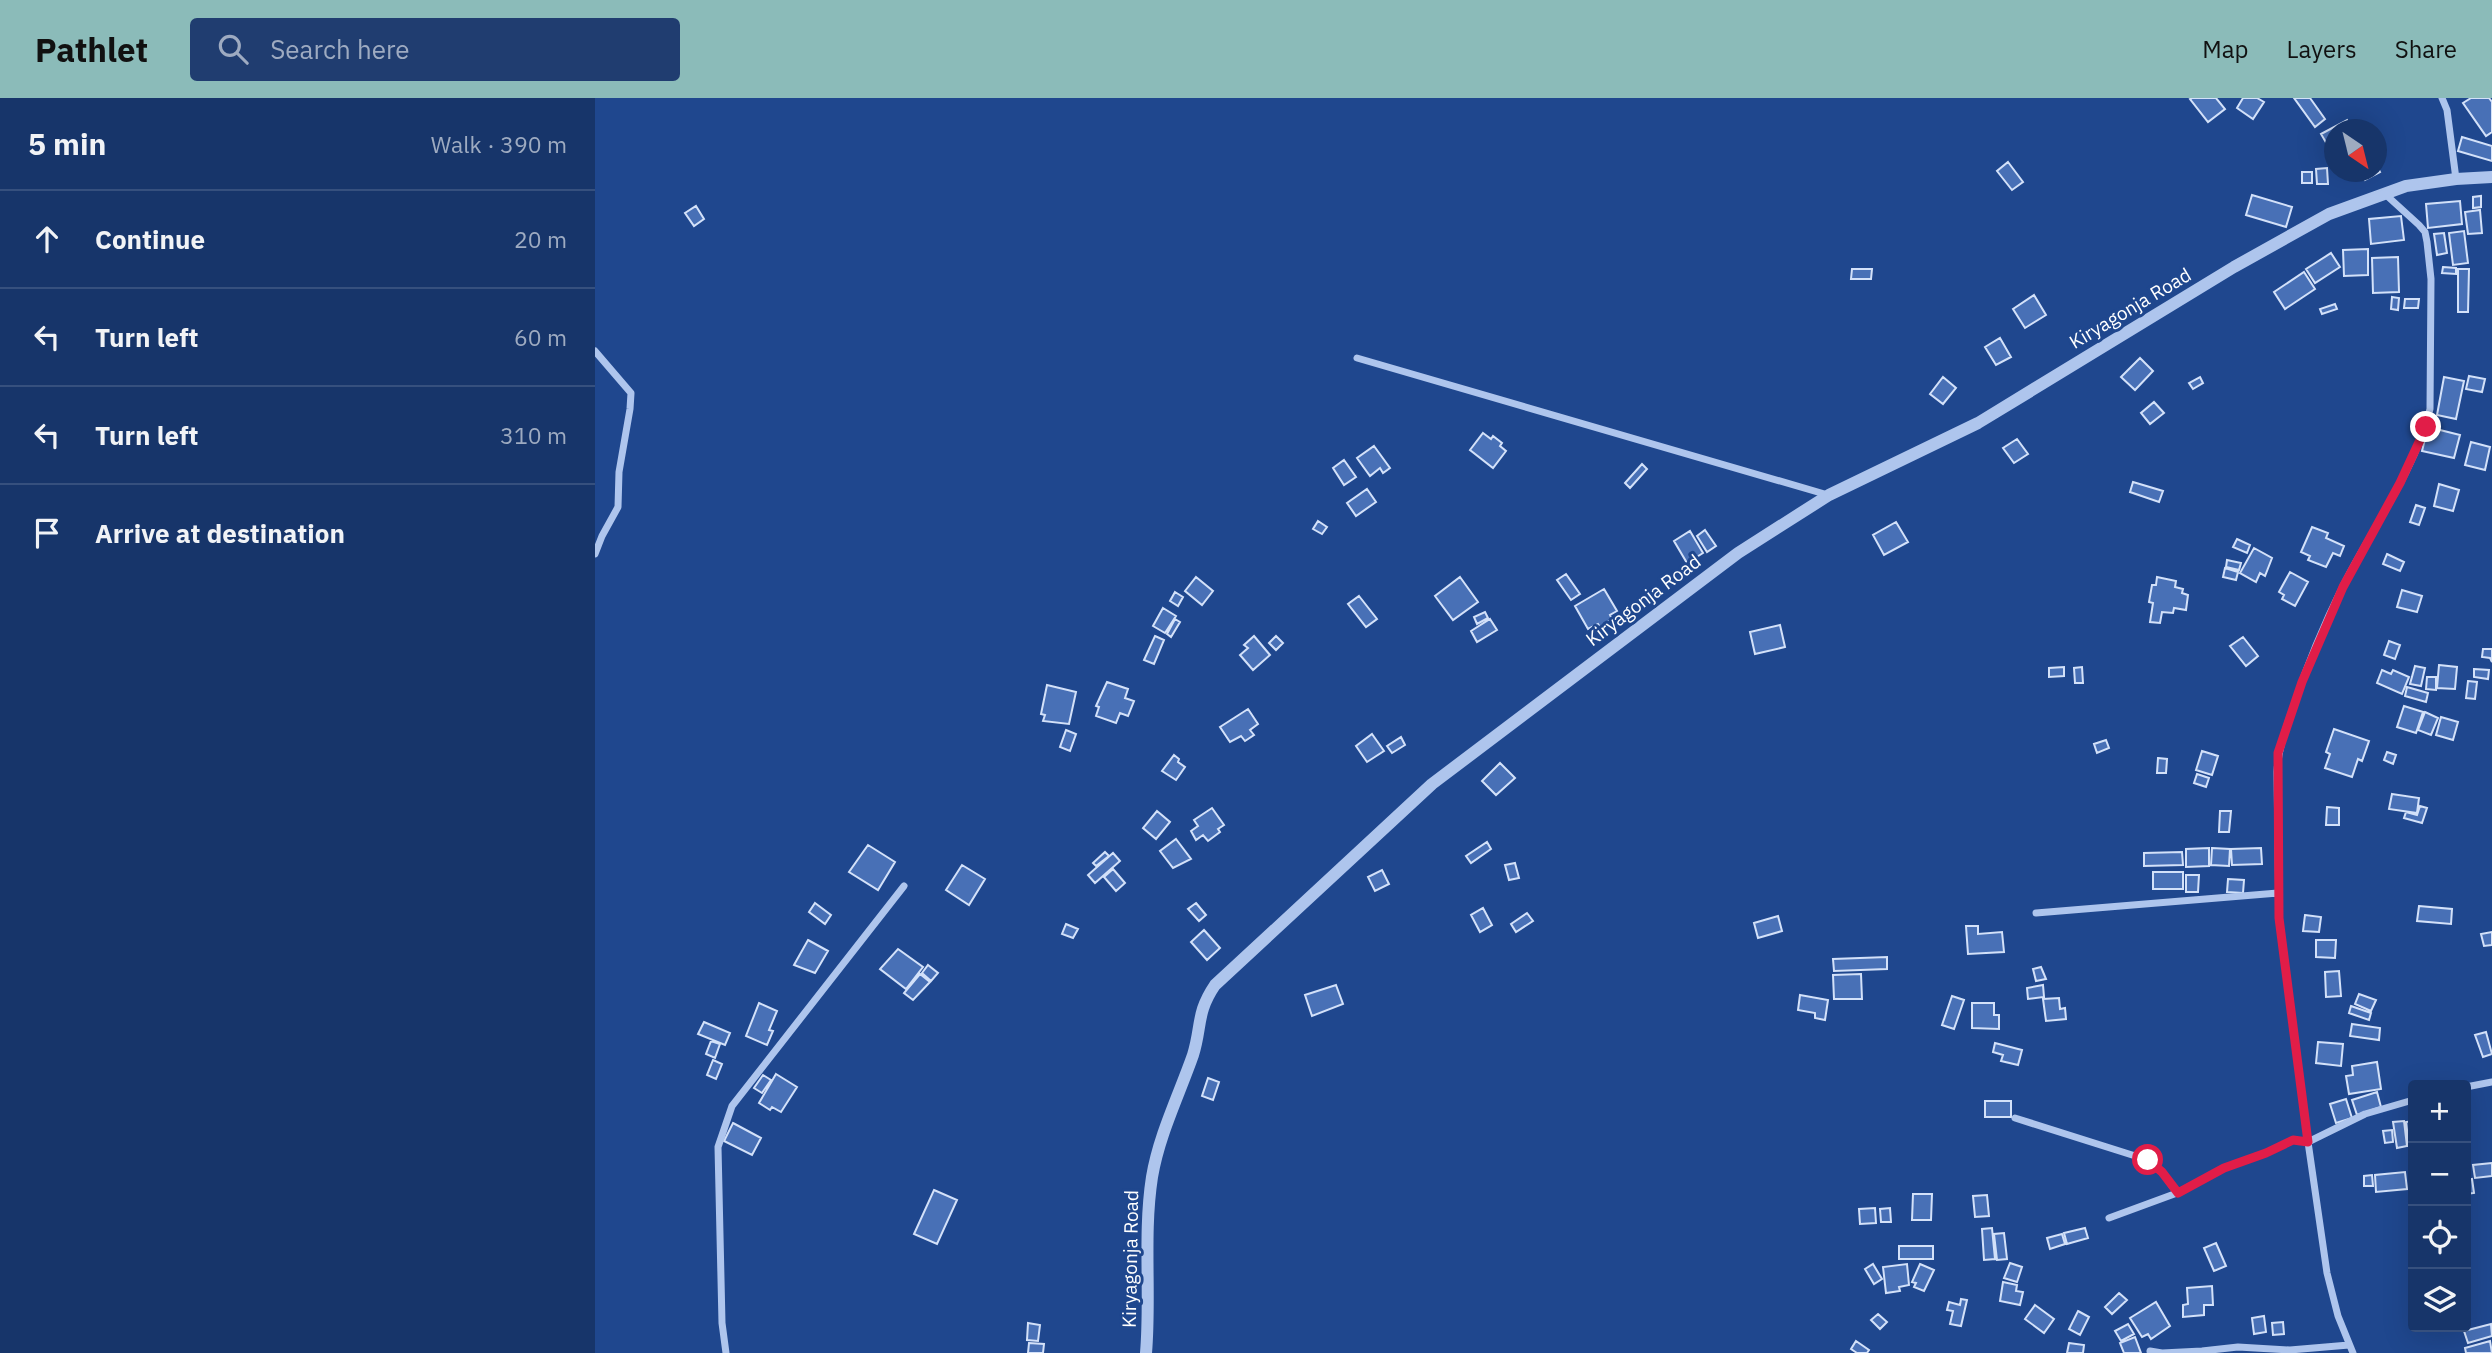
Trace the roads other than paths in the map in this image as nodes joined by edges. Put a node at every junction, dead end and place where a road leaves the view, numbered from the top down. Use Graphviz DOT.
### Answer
graph roads {
  1 [pos="2442,98"];
  2 [pos="2492,177"];
  3 [pos="2456,179"];
  4 [pos="2385,193"];
  5 [pos="595,351"];
  6 [pos="1357,358"];
  7 [pos="1829,495"];
  8 [pos="595,554"];
  9 [pos="904,886"];
  10 [pos="2278,894"];
  11 [pos="2036,913"];
  12 [pos="2492,1082"];
  13 [pos="2471,1086"];
  14 [pos="2408,1101"];
  15 [pos="2015,1118"];
  16 [pos="2308,1142"];
  17 [pos="2178,1193"];
  18 [pos="2109,1218"];
  19 [pos="2351,1349"];
  20 [pos="2150,1351"];
  21 [pos="726,1353"];
  22 [pos="1146,1353"];
  1 -- 3 [label="street"];
  2 -- 3 [label="street, Kiryagonja Road"];
  3 -- 4 [label="street, Kiryagonja Road"];
  4 -- 7 [label="street, Kiryagonja Road"];
  4 -- 10 [label="street"];
  5 -- 8 [label="street"];
  6 -- 7 [label="street"];
  7 -- 22 [label="street, Kiryagonja Road"];
  9 -- 21 [label="street"];
  10 -- 11 [label="street"];
  10 -- 16 [label="street"];
  12 -- 13 [label="street"];
  14 -- 16 [label="street"];
  15 -- 17 [label="street"];
  16 -- 17 [label="street"];
  16 -- 19 [label="street"];
  17 -- 18 [label="street"];
  19 -- 20 [label="street"];
}
